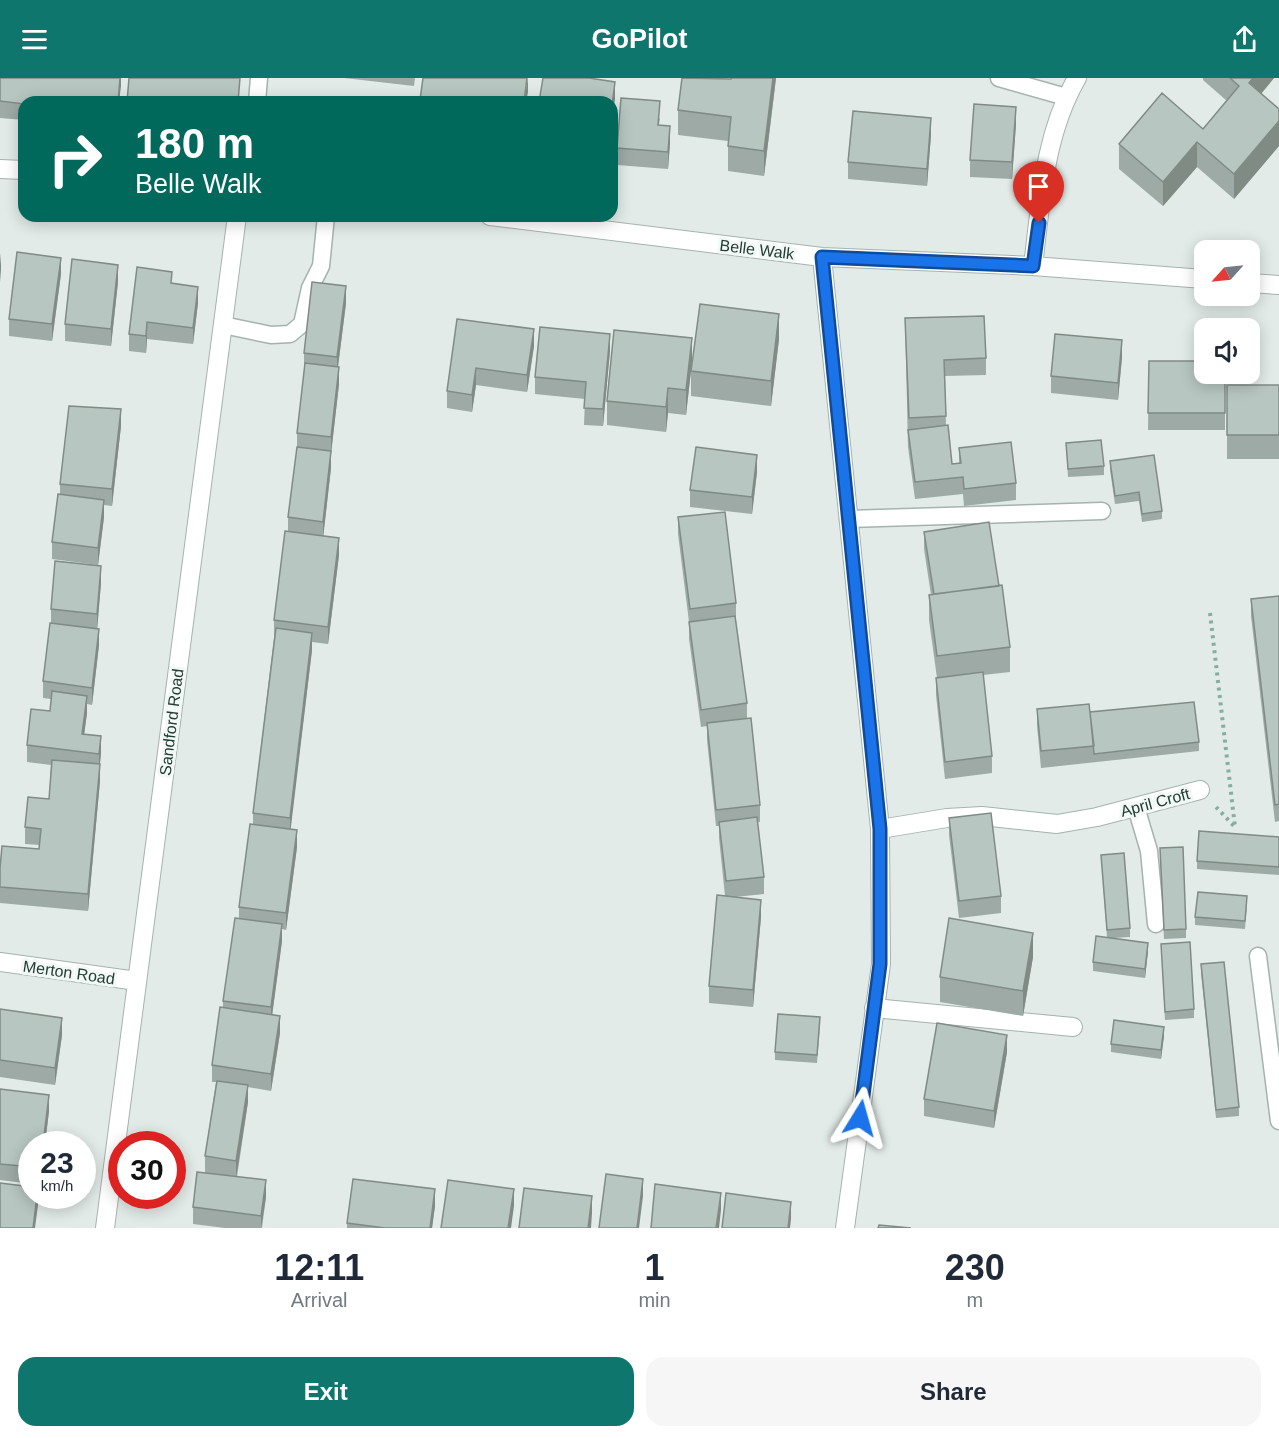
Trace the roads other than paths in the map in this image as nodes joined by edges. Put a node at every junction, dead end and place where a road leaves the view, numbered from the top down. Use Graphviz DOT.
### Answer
graph roads {
  1 [pos="259,78"];
  2 [pos="999,78"];
  3 [pos="1077,78"];
  4 [pos="258,96"];
  5 [pos="1066,97"];
  6 [pos="0,169"];
  7 [pos="18,170"];
  8 [pos="236,222"];
  9 [pos="325,222"];
  10 [pos="539,222"];
  11 [pos="822,257"];
  12 [pos="1033,266"];
  13 [pos="1194,278"];
  14 [pos="1260,284"];
  15 [pos="1279,285"];
  16 [pos="223,325"];
  17 [pos="1102,512"];
  18 [pos="848,519"];
  19 [pos="1200,790"];
  20 [pos="1136,807"];
  21 [pos="880,829"];
  22 [pos="1156,924"];
  23 [pos="1258,956"];
  24 [pos="0,962"];
  25 [pos="138,981"];
  26 [pos="874,1008"];
  27 [pos="1073,1026"];
  28 [pos="1279,1121"];
  29 [pos="105,1228"];
  30 [pos="845,1228"];
  1 -- 4 [label="lane"];
  2 -- 5 [label="lane"];
  3 -- 5 [label="street"];
  5 -- 12 [label="street"];
  6 -- 7 [label="street"];
  8 -- 16 [label="street, Sandford Road"];
  9 -- 16 [label="lane"];
  10 -- 11 [label="street, Belle Walk"];
  11 -- 12 [label="street, Belle Walk"];
  11 -- 18 [label="street"];
  12 -- 13 [label="street, Belle Walk"];
  14 -- 15 [label="street"];
  16 -- 25 [label="street, Sandford Road"];
  17 -- 18 [label="lane"];
  18 -- 21 [label="street"];
  19 -- 20 [label="street, April Croft"];
  20 -- 21 [label="street, April Croft"];
  20 -- 22 [label="lane"];
  21 -- 26 [label="street"];
  23 -- 28 [label="lane"];
  24 -- 25 [label="street, Merton Road"];
  25 -- 29 [label="street, Sandford Road"];
  26 -- 27 [label="street"];
  26 -- 30 [label="street"];
}
